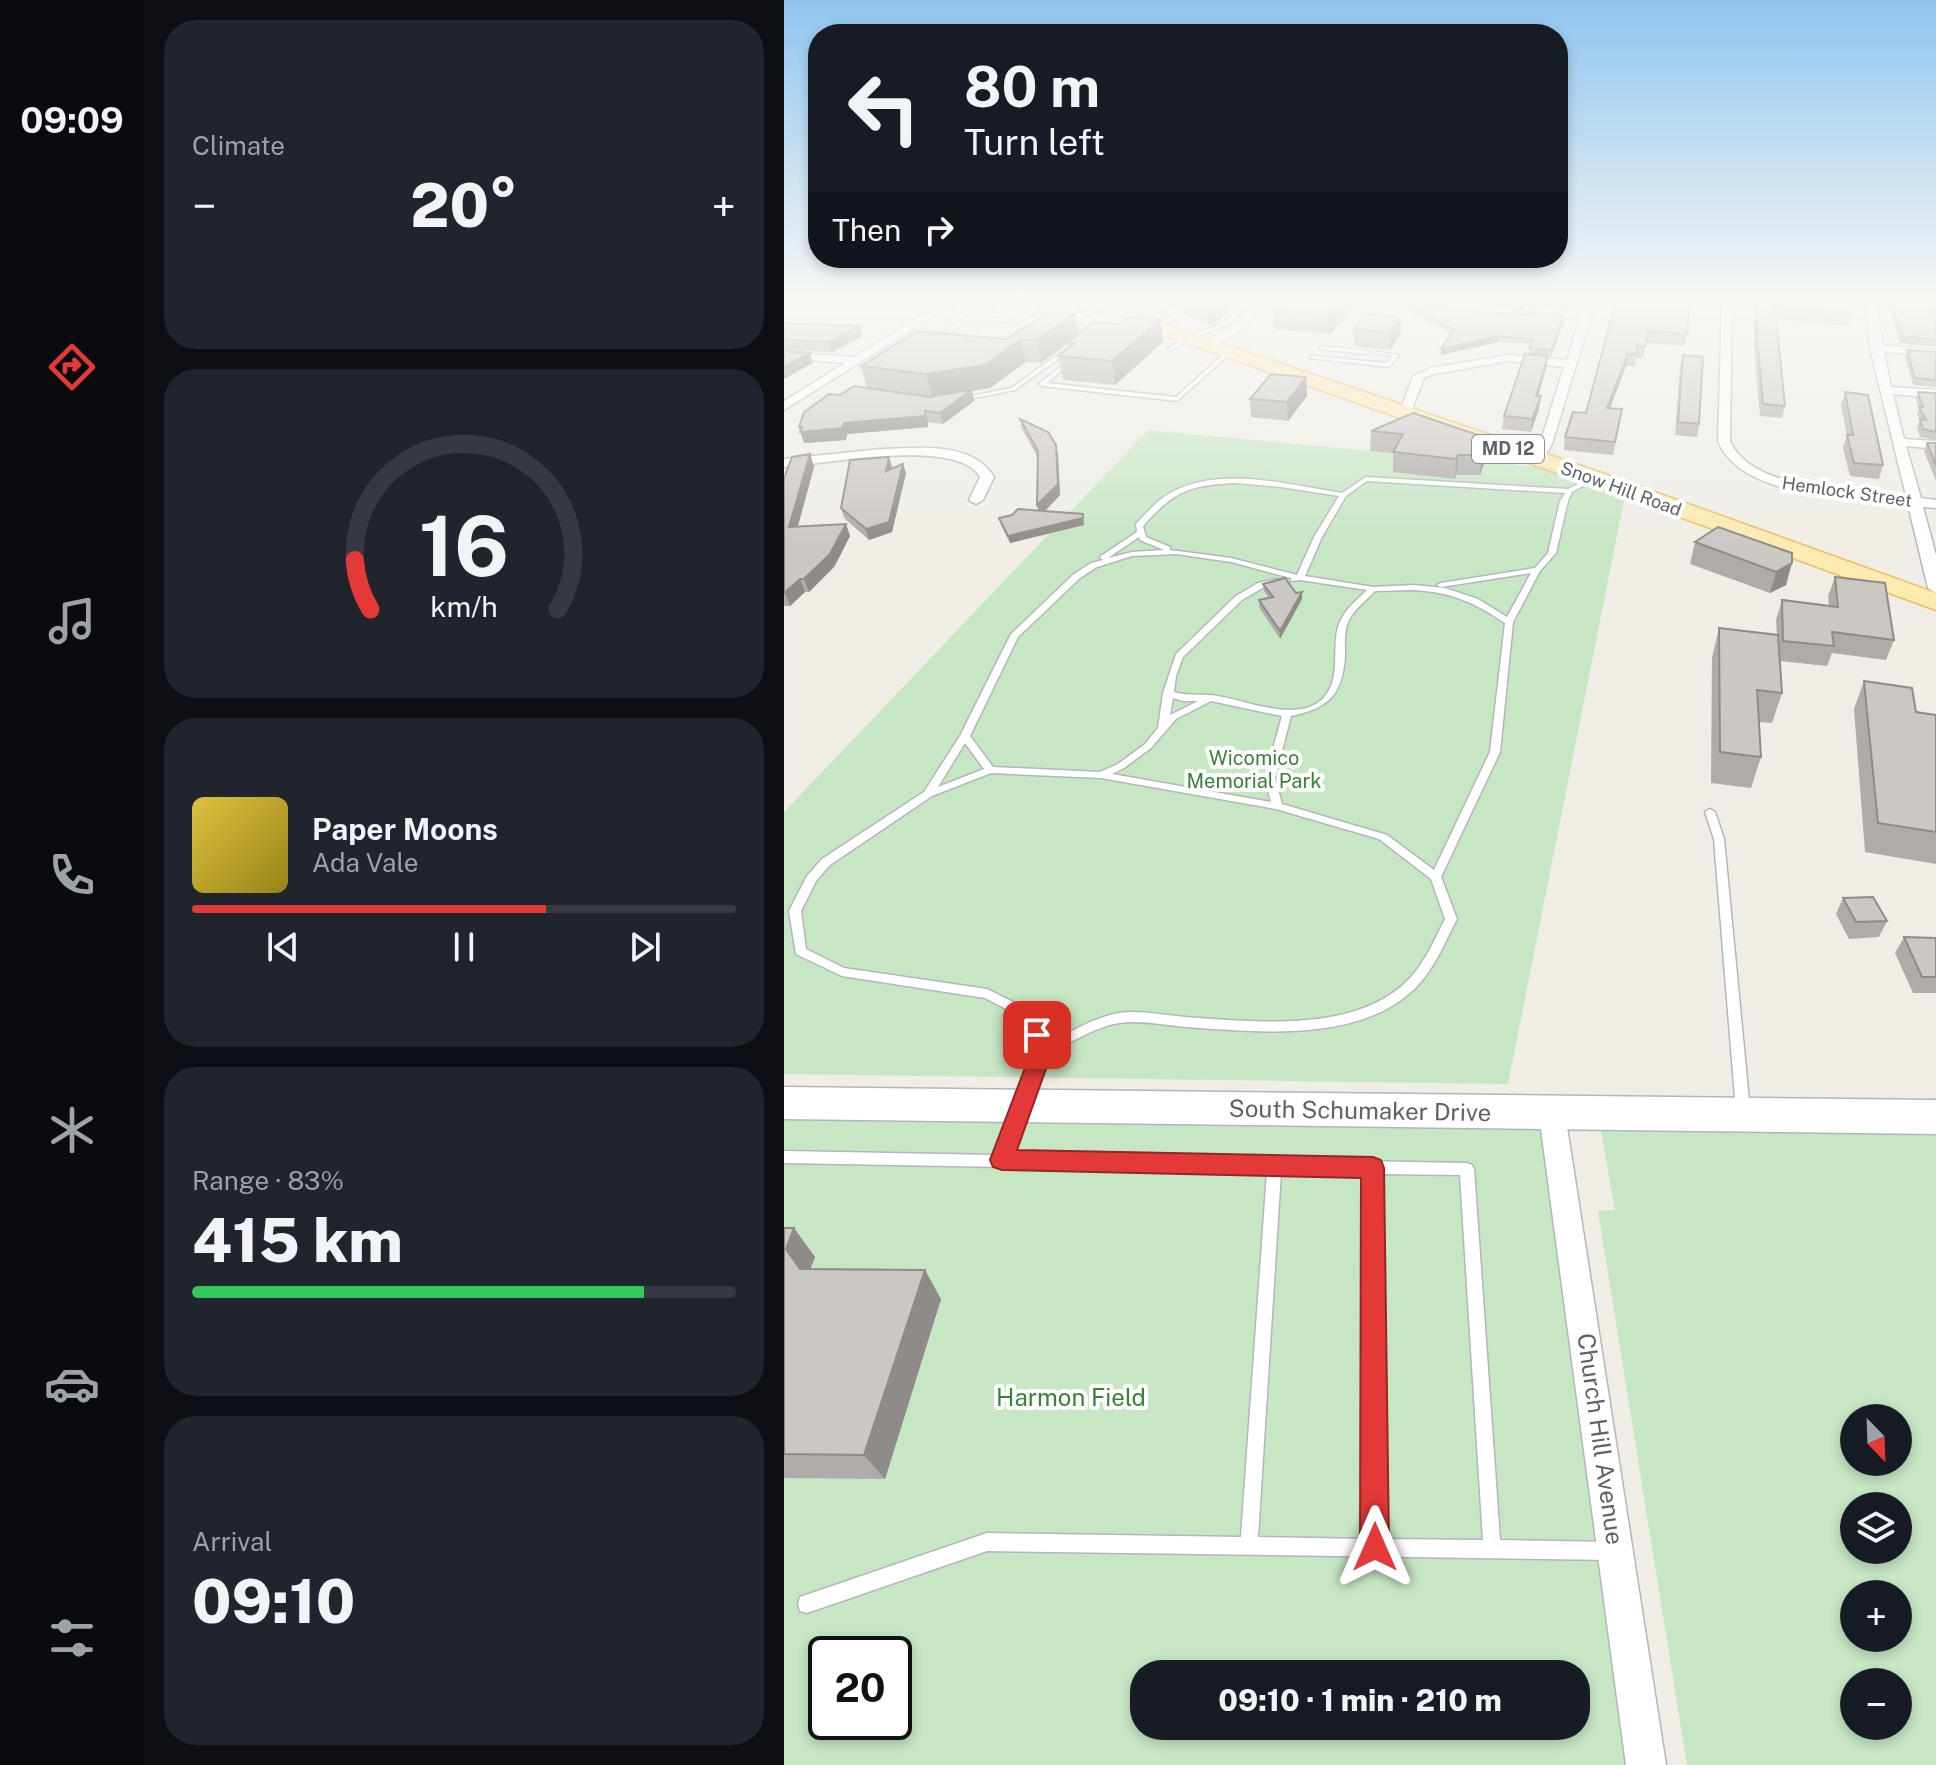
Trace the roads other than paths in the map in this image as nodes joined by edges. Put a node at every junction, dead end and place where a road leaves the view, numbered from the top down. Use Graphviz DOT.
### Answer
graph roads {
  1 [pos="823,382"];
  2 [pos="1023,382"];
  3 [pos="1044,382"];
  4 [pos="1195,382"];
  5 [pos="1313,382"];
  6 [pos="1417,382"];
  7 [pos="1565,382"];
  8 [pos="1725,382"];
  9 [pos="1886,382"];
  10 [pos="1888,390"];
  11 [pos="1936,394"];
  12 [pos="946,401"];
  13 [pos="784,406"];
  14 [pos="1405,414"];
  15 [pos="1899,442"];
  16 [pos="1936,445"];
  17 [pos="1537,459"];
  18 [pos="784,463"];
  19 [pos="1594,478"];
  20 [pos="1569,491"];
  21 [pos="1343,495"];
  22 [pos="976,500"];
  23 [pos="1913,502"];
  24 [pos="1936,504"];
  25 [pos="1140,533"];
  26 [pos="1176,552"];
  27 [pos="1094,565"];
  28 [pos="1537,570"];
  29 [pos="1300,578"];
  30 [pos="1432,586"];
  31 [pos="1936,587"];
  32 [pos="1373,589"];
  33 [pos="1936,602"];
  34 [pos="1509,622"];
  35 [pos="1168,693"];
  36 [pos="1210,698"];
  37 [pos="1287,714"];
  38 [pos="1163,728"];
  39 [pos="965,736"];
  40 [pos="990,770"];
  41 [pos="1101,775"];
  42 [pos="928,794"];
  43 [pos="1277,806"];
  44 [pos="1710,812"];
  45 [pos="1436,877"];
  46 [pos="1041,1052"];
  47 [pos="784,1103"];
  48 [pos="1019,1106"];
  49 [pos="1552,1114"];
  50 [pos="1743,1116"];
  51 [pos="1936,1117"];
  52 [pos="784,1157"];
  53 [pos="1002,1160"];
  54 [pos="1274,1166"];
  55 [pos="1373,1168"];
  56 [pos="1249,1546"];
  57 [pos="1375,1547"];
  58 [pos="1492,1549"];
  59 [pos="1616,1551"];
  60 [pos="807,1604"];
  61 [pos="1646,1765"];
  1 -- 13 [label="street"];
  2 -- 12 [label="lane"];
  3 -- 4 [label="lane"];
  5 -- 14 [label="main road, Snow Hill Road / MD 12"];
  6 -- 14 [label="street"];
  7 -- 17 [label="street"];
  8 -- 23 [label="street, Hemlock Street"];
  9 -- 10 [label="street"];
  10 -- 11 [label="street"];
  10 -- 15 [label="street"];
  14 -- 17 [label="main road, Snow Hill Road / MD 12"];
  15 -- 16 [label="street"];
  15 -- 23 [label="street"];
  17 -- 19 [label="main road, Snow Hill Road / MD 12"];
  18 -- 22 [label="street"];
  19 -- 20 [label="lane"];
  19 -- 33 [label="main road, Snow Hill Road / MD 12"];
  20 -- 21 [label="lane"];
  20 -- 28 [label="lane"];
  21 -- 25 [label="lane"];
  21 -- 29 [label="lane"];
  23 -- 24 [label="street, Hemlock Street"];
  23 -- 31 [label="street"];
  25 -- 26 [label="lane"];
  25 -- 27 [label="lane"];
  26 -- 27 [label="lane"];
  26 -- 29 [label="lane"];
  27 -- 39 [label="lane"];
  28 -- 30 [label="lane"];
  28 -- 34 [label="lane"];
  29 -- 32 [label="lane"];
  29 -- 35 [label="lane"];
  30 -- 32 [label="lane"];
  30 -- 34 [label="lane"];
  32 -- 37 [label="lane"];
  34 -- 45 [label="lane"];
  35 -- 36 [label="lane"];
  35 -- 38 [label="lane"];
  36 -- 37 [label="lane"];
  36 -- 38 [label="lane"];
  37 -- 43 [label="lane"];
  38 -- 41 [label="lane"];
  39 -- 40 [label="lane"];
  39 -- 42 [label="lane"];
  40 -- 41 [label="lane"];
  40 -- 42 [label="lane"];
  41 -- 43 [label="lane"];
  42 -- 46 [label="lane"];
  43 -- 45 [label="lane"];
  44 -- 50 [label="lane"];
  45 -- 46 [label="lane"];
  46 -- 48 [label="lane"];
  47 -- 48 [label="street, South Schumaker Drive"];
  48 -- 49 [label="street, South Schumaker Drive"];
  48 -- 53 [label="lane"];
  49 -- 50 [label="street, South Schumaker Drive"];
  49 -- 59 [label="street, Church Hill Avenue"];
  50 -- 51 [label="street, South Schumaker Drive"];
  52 -- 53 [label="lane"];
  53 -- 54 [label="lane"];
  54 -- 55 [label="lane"];
  54 -- 56 [label="lane"];
  55 -- 57 [label="lane"];
  55 -- 58 [label="lane"];
  56 -- 57 [label="lane"];
  56 -- 60 [label="lane"];
  57 -- 58 [label="lane"];
  58 -- 59 [label="lane"];
  59 -- 61 [label="street, Church Hill Avenue"];
}
